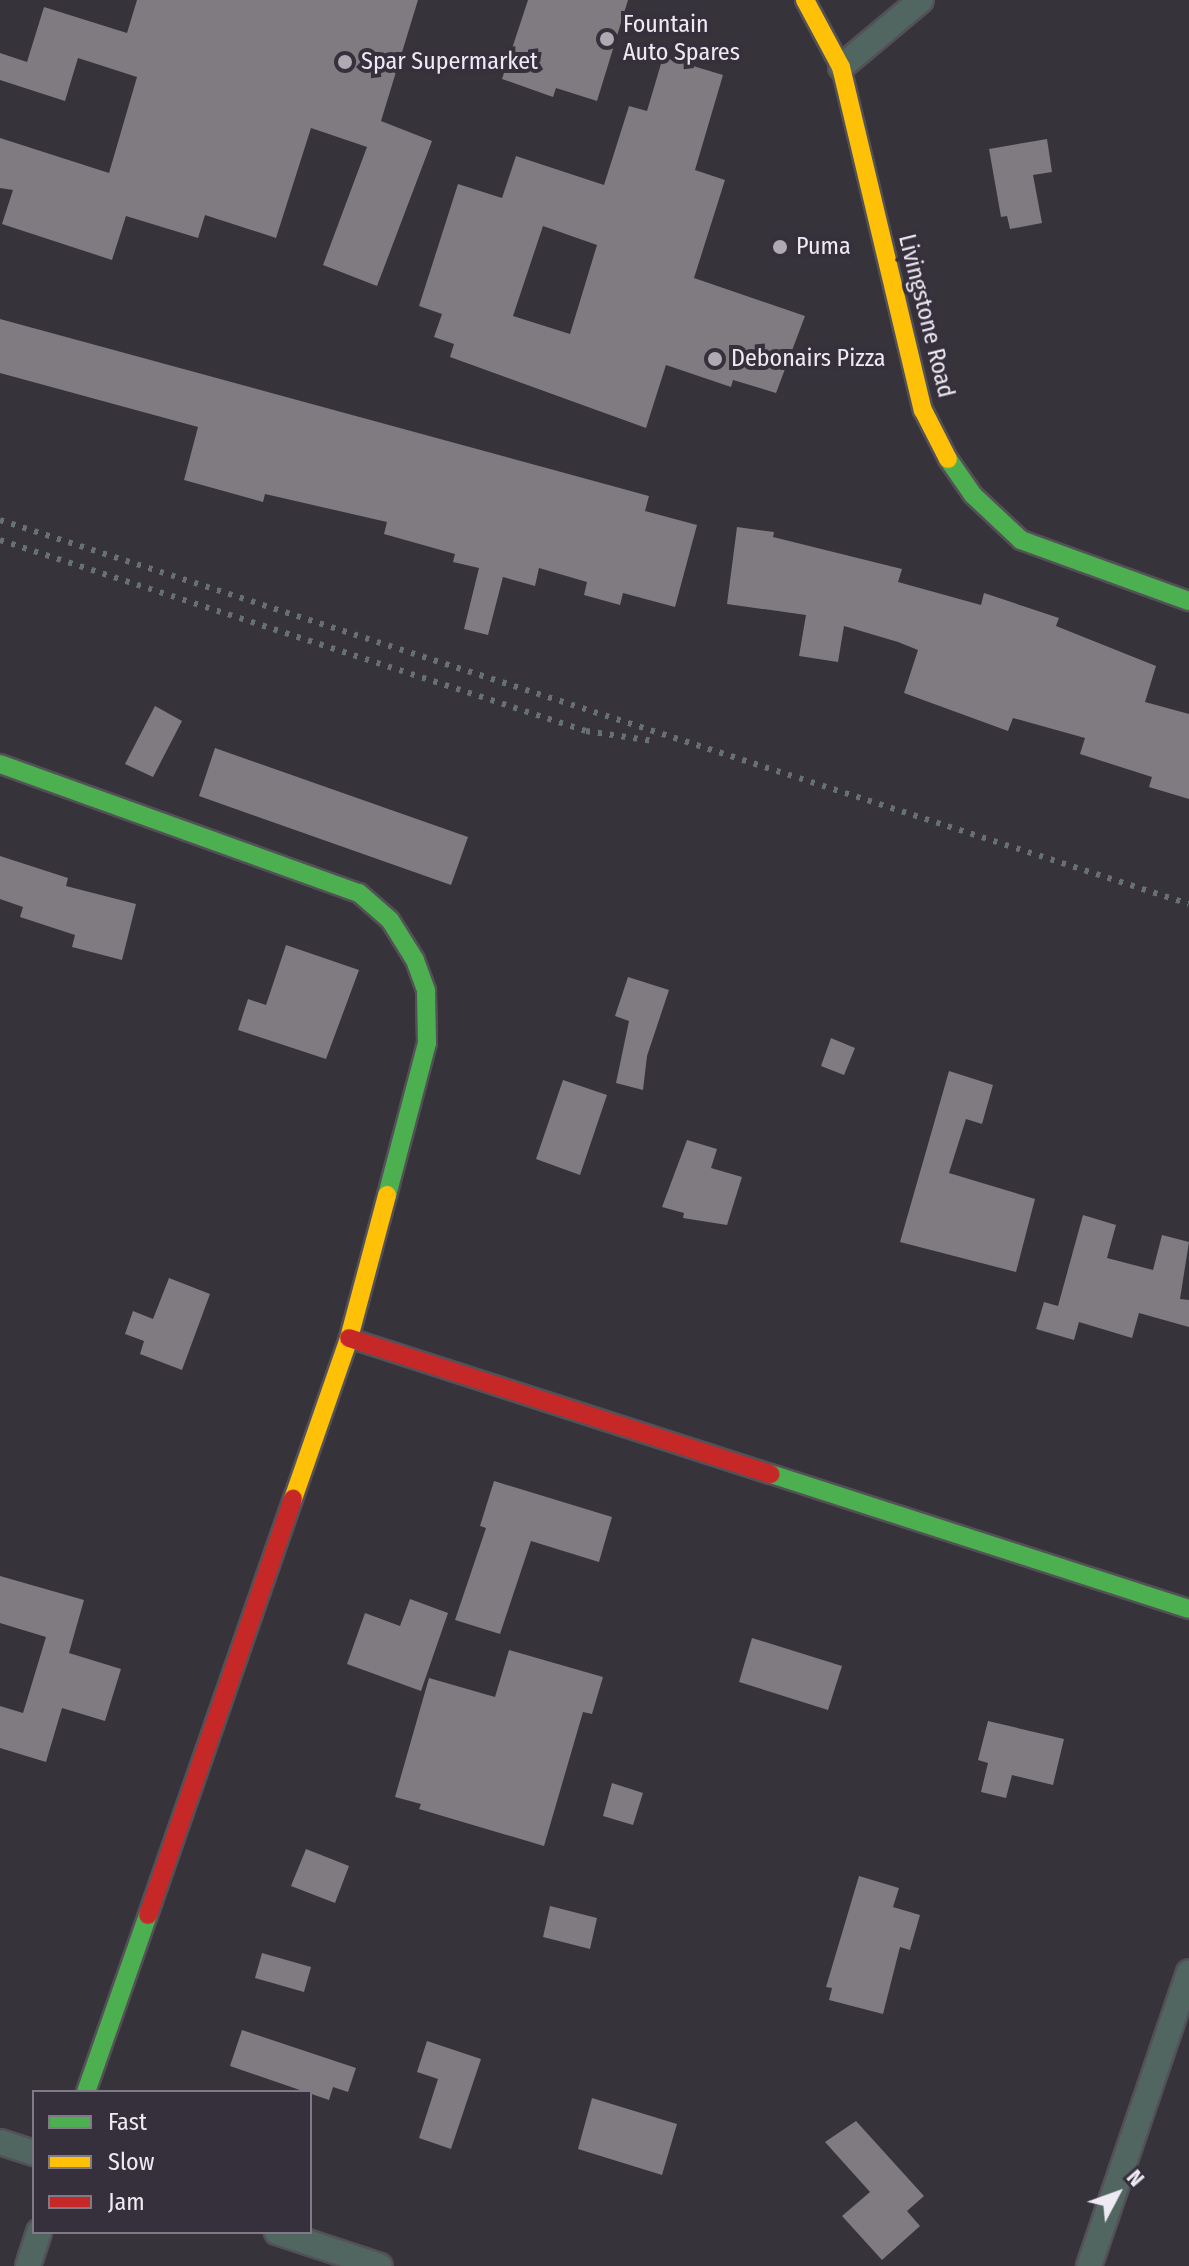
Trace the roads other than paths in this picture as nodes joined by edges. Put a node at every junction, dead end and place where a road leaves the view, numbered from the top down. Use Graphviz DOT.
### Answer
graph roads {
  1 [pos="805,0"];
  2 [pos="921,0"];
  3 [pos="841,67"];
  4 [pos="1189,601"];
  5 [pos="0,764"];
  6 [pos="349,1338"];
  7 [pos="1189,1609"];
  8 [pos="1189,1973"];
  9 [pos="87,2090"];
  10 [pos="0,2142"];
  11 [pos="32,2152"];
  12 [pos="38,2234"];
  13 [pos="283,2234"];
  14 [pos="28,2266"];
  15 [pos="380,2266"];
  16 [pos="1089,2266"];
  1 -- 3 [label="main road, Livingstone Road"];
  2 -- 3 [label="street"];
  3 -- 4 [label="main road, Livingstone Road"];
  5 -- 6 [label="main road"];
  6 -- 7 [label="main road"];
  6 -- 9 [label="main road"];
  8 -- 16 [label="street"];
  10 -- 11 [label="street"];
  12 -- 14 [label="street"];
  13 -- 15 [label="street"];
}
